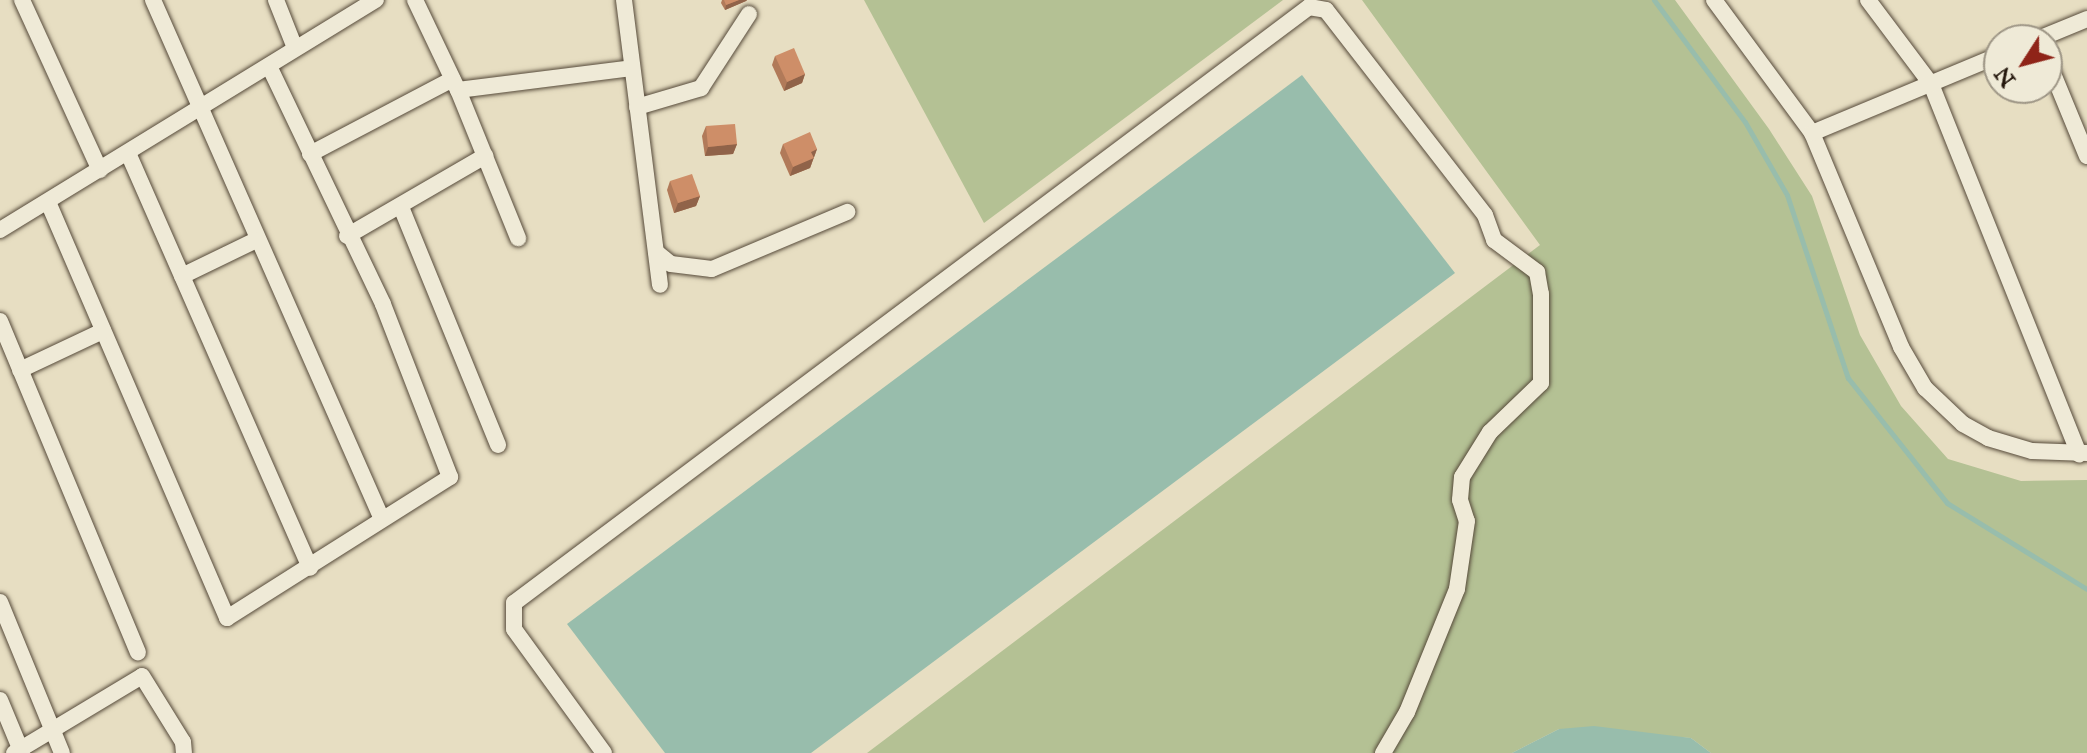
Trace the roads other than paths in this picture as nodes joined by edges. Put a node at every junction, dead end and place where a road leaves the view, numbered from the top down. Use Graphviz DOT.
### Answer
graph roads {
  1 [pos="22,0"];
  2 [pos="153,0"];
  3 [pos="276,0"];
  4 [pos="376,0"];
  5 [pos="415,0"];
  6 [pos="624,0"];
  7 [pos="1714,0"];
  8 [pos="1868,0"];
  9 [pos="749,14"];
  10 [pos="2087,19"];
  11 [pos="2063,29"];
  12 [pos="295,48"];
  13 [pos="1983,62"];
  14 [pos="269,66"];
  15 [pos="632,68"];
  16 [pos="1931,84"];
  17 [pos="456,85"];
  18 [pos="2063,98"];
  19 [pos="637,107"];
  20 [pos="198,111"];
  21 [pos="1812,133"];
  22 [pos="128,153"];
  23 [pos="310,154"];
  24 [pos="485,156"];
  25 [pos="2087,156"];
  26 [pos="100,170"];
  27 [pos="48,202"];
  28 [pos="401,207"];
  29 [pos="847,212"];
  30 [pos="0,230"];
  31 [pos="347,236"];
  32 [pos="518,238"];
  33 [pos="256,240"];
  34 [pos="656,252"];
  35 [pos="182,276"];
  36 [pos="660,285"];
  37 [pos="0,321"];
  38 [pos="103,331"];
  39 [pos="20,370"];
  40 [pos="498,445"];
  41 [pos="2083,453"];
  42 [pos="381,517"];
  43 [pos="310,568"];
  44 [pos="0,602"];
  45 [pos="138,652"];
  46 [pos="0,700"];
  47 [pos="52,728"];
  48 [pos="19,752"];
  49 [pos="62,753"];
  50 [pos="184,753"];
  51 [pos="604,753"];
  52 [pos="1383,753"];
  1 -- 26 [label="street"];
  2 -- 20 [label="street"];
  3 -- 12 [label="street"];
  4 -- 12 [label="street"];
  5 -- 17 [label="street"];
  6 -- 15 [label="street"];
  7 -- 21 [label="street"];
  8 -- 16 [label="street"];
  9 -- 19 [label="street"];
  10 -- 11 [label="street"];
  12 -- 14 [label="street"];
  13 -- 16 [label="street"];
  14 -- 20 [label="street"];
  14 -- 23 [label="street"];
  15 -- 17 [label="street"];
  15 -- 19 [label="street"];
  16 -- 21 [label="street"];
  16 -- 41 [label="street"];
  17 -- 23 [label="street"];
  17 -- 24 [label="street"];
  18 -- 25 [label="street"];
  19 -- 34 [label="street"];
  20 -- 22 [label="street"];
  20 -- 33 [label="street"];
  21 -- 41 [label="street"];
  22 -- 26 [label="street"];
  22 -- 35 [label="street"];
  23 -- 31 [label="street"];
  24 -- 28 [label="street"];
  24 -- 32 [label="street"];
  26 -- 27 [label="street"];
  27 -- 30 [label="street"];
  27 -- 38 [label="street"];
  28 -- 31 [label="street"];
  28 -- 40 [label="street"];
  29 -- 34 [label="street"];
  31 -- 42 [label="street"];
  33 -- 35 [label="street"];
  33 -- 42 [label="street"];
  34 -- 36 [label="street"];
  35 -- 43 [label="street"];
  37 -- 39 [label="street"];
  38 -- 39 [label="street"];
  38 -- 43 [label="street"];
  39 -- 45 [label="street"];
  42 -- 43 [label="street"];
  44 -- 47 [label="street"];
  46 -- 48 [label="street"];
  47 -- 48 [label="street"];
  47 -- 49 [label="street"];
  47 -- 50 [label="street"];
  51 -- 52 [label="street"];
}
